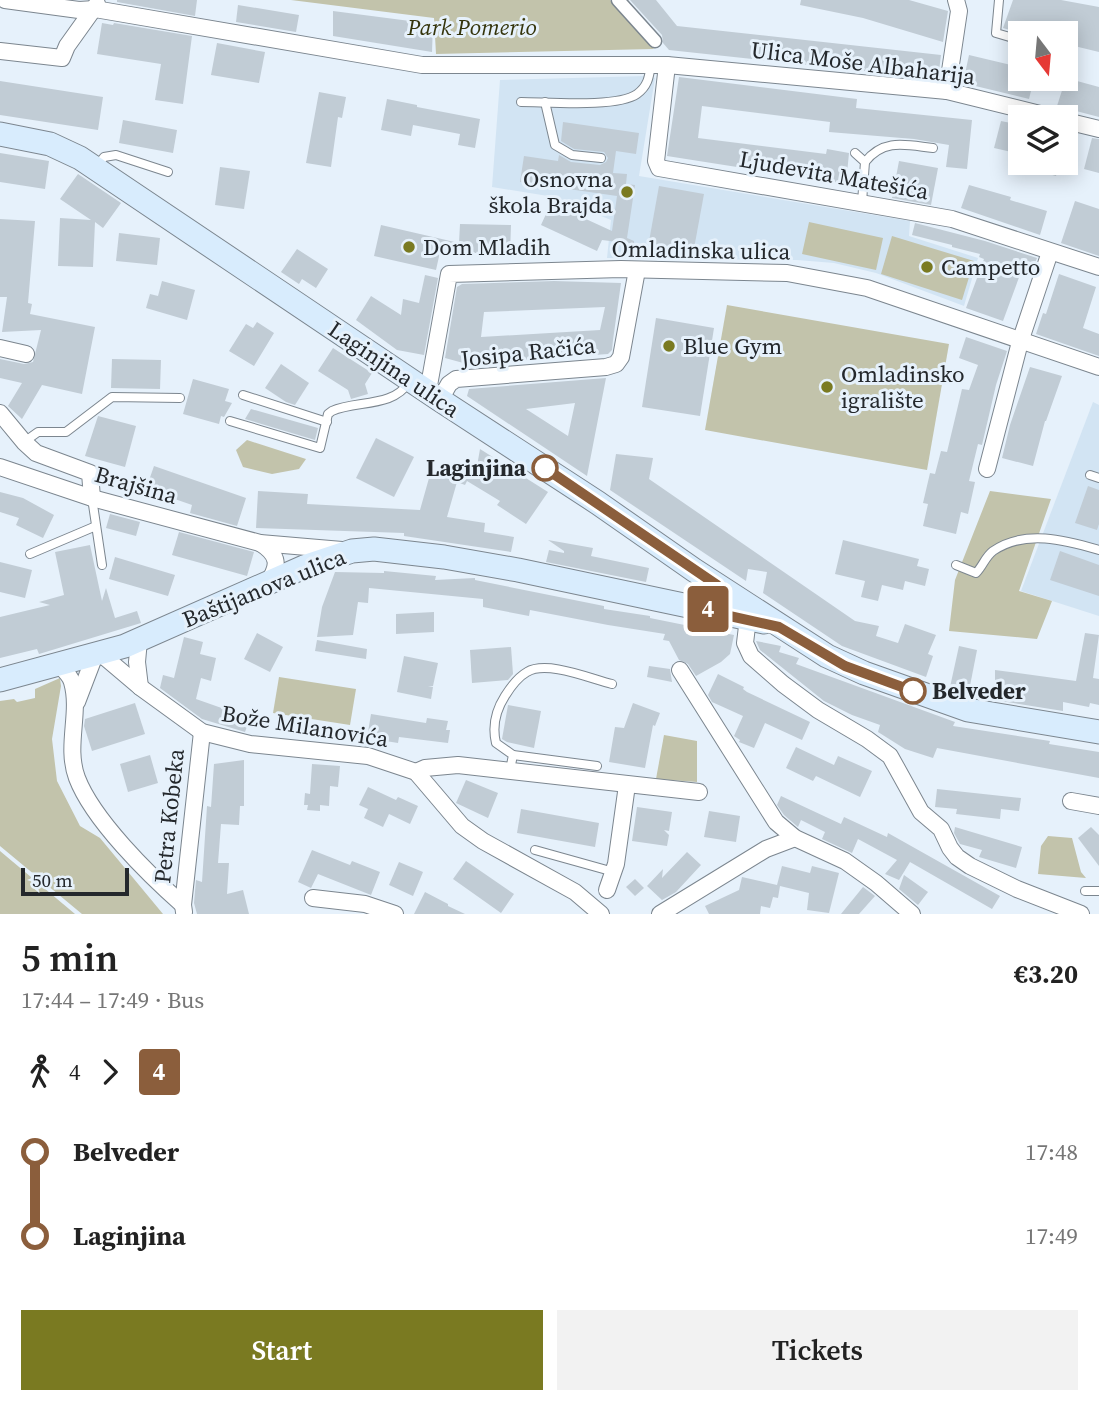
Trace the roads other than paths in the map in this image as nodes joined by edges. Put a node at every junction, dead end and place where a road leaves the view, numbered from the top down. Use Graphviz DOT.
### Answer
graph roads {
  1 [pos="5,0"];
  2 [pos="618,0"];
  3 [pos="957,0"];
  4 [pos="999,0"];
  5 [pos="97,5"];
  6 [pos="1008,36"];
  7 [pos="655,41"];
  8 [pos="0,51"];
  9 [pos="659,65"];
  10 [pos="947,91"];
  11 [pos="521,102"];
  12 [pos="545,102"];
  13 [pos="1008,106"];
  14 [pos="1078,124"];
  15 [pos="1099,129"];
  16 [pos="0,134"];
  17 [pos="933,148"];
  18 [pos="855,153"];
  19 [pos="601,158"];
  20 [pos="865,162"];
  21 [pos="95,168"];
  22 [pos="168,172"];
  23 [pos="862,202"];
  24 [pos="1050,252"];
  25 [pos="1099,267"];
  26 [pos="637,270"];
  27 [pos="1020,342"];
  28 [pos="0,348"];
  29 [pos="26,354"];
  30 [pos="1099,367"];
  31 [pos="426,390"];
  32 [pos="243,395"];
  33 [pos="180,398"];
  34 [pos="0,413"];
  35 [pos="230,421"];
  36 [pos="327,422"];
  37 [pos="24,442"];
  38 [pos="0,467"];
  39 [pos="987,469"];
  40 [pos="92,498"];
  41 [pos="96,526"];
  42 [pos="260,543"];
  43 [pos="1099,550"];
  44 [pos="352,551"];
  45 [pos="30,554"];
  46 [pos="102,565"];
  47 [pos="956,565"];
  48 [pos="267,583"];
  49 [pos="717,585"];
  50 [pos="698,609"];
  51 [pos="748,612"];
  52 [pos="139,640"];
  53 [pos="98,655"];
  54 [pos="59,665"];
  55 [pos="680,670"];
  56 [pos="0,680"];
  57 [pos="612,684"];
  58 [pos="140,687"];
  59 [pos="74,709"];
  60 [pos="202,732"];
  61 [pos="1099,732"];
  62 [pos="511,763"];
  63 [pos="597,766"];
  64 [pos="416,772"];
  65 [pos="627,785"];
  66 [pos="699,792"];
  67 [pos="1071,802"];
  68 [pos="1099,806"];
  69 [pos="795,838"];
  70 [pos="535,850"];
  71 [pos="614,872"];
  72 [pos="607,890"];
  73 [pos="1085,891"];
  74 [pos="1099,891"];
  75 [pos="313,898"];
  76 [pos="184,910"];
  77 [pos="395,914"];
  78 [pos="601,914"];
  79 [pos="660,914"];
  80 [pos="912,914"];
  81 [pos="1081,914"];
  1 -- 5 [label="street, Ulica Moše Albaharija"];
  2 -- 7 [label="street"];
  3 -- 10 [label="street"];
  4 -- 6 [label="lane"];
  5 -- 8 [label="street"];
  5 -- 9 [label="street, Ulica Moše Albaharija"];
  9 -- 10 [label="street, Ulica Moše Albaharija"];
  9 -- 12 [label="lane"];
  9 -- 23 [label="street, Ljudevita Matešića"];
  10 -- 13 [label="street, Ulica Moše Albaharija"];
  11 -- 12 [label="lane"];
  12 -- 19 [label="lane"];
  14 -- 15 [label="street"];
  16 -- 21 [label="main road, Laginjina ulica"];
  17 -- 20 [label="lane"];
  18 -- 20 [label="lane"];
  20 -- 23 [label="lane"];
  21 -- 22 [label="lane"];
  21 -- 31 [label="main road, Laginjina ulica"];
  23 -- 24 [label="street, Ljudevita Matešića"];
  24 -- 25 [label="street, Ljudevita Matešića"];
  24 -- 27 [label="street"];
  26 -- 27 [label="street, Omladinska ulica"];
  26 -- 31 [label="street, Josipa Račića"];
  26 -- 31 [label="street, Omladinska ulica"];
  27 -- 30 [label="street, Omladinska ulica"];
  27 -- 39 [label="street"];
  28 -- 29 [label="street"];
  31 -- 36 [label="lane"];
  31 -- 49 [label="main road, Laginjina ulica"];
  32 -- 36 [label="lane"];
  33 -- 37 [label="lane"];
  34 -- 37 [label="street"];
  35 -- 36 [label="lane"];
  37 -- 40 [label="street"];
  38 -- 40 [label="street, Brajšina"];
  40 -- 41 [label="lane"];
  40 -- 42 [label="street, Brajšina"];
  41 -- 45 [label="lane"];
  41 -- 46 [label="lane"];
  42 -- 44 [label="street, Brajšina"];
  42 -- 48 [label="street"];
  43 -- 47 [label="lane"];
  44 -- 48 [label="main road, Baštijanova ulica"];
  44 -- 50 [label="main road, Baštijanova ulica"];
  48 -- 52 [label="main road, Baštijanova ulica"];
  49 -- 50 [label="main road"];
  49 -- 51 [label="main road, Laginjina ulica"];
  50 -- 51 [label="main road, Baštijanova ulica"];
  51 -- 61 [label="main road, Laginjina ulica"];
  51 -- 81 [label="street"];
  52 -- 53 [label="main road, Baštijanova ulica"];
  52 -- 58 [label="street"];
  53 -- 54 [label="main road, Baštijanova ulica"];
  53 -- 58 [label="street"];
  53 -- 59 [label="street"];
  54 -- 56 [label="main road, Baštijanova ulica"];
  54 -- 59 [label="street"];
  55 -- 69 [label="street"];
  57 -- 62 [label="lane"];
  58 -- 60 [label="street"];
  59 -- 76 [label="street, Petra Kobeka"];
  60 -- 64 [label="street, Bože Milanovića"];
  60 -- 76 [label="street, Petra Kobeka"];
  62 -- 63 [label="lane"];
  62 -- 64 [label="street"];
  62 -- 65 [label="street"];
  64 -- 78 [label="street"];
  65 -- 66 [label="street"];
  65 -- 71 [label="street"];
  67 -- 68 [label="street"];
  69 -- 79 [label="street"];
  69 -- 80 [label="street"];
  70 -- 71 [label="lane"];
  71 -- 72 [label="street"];
  73 -- 74 [label="lane"];
  75 -- 77 [label="street"];
}
